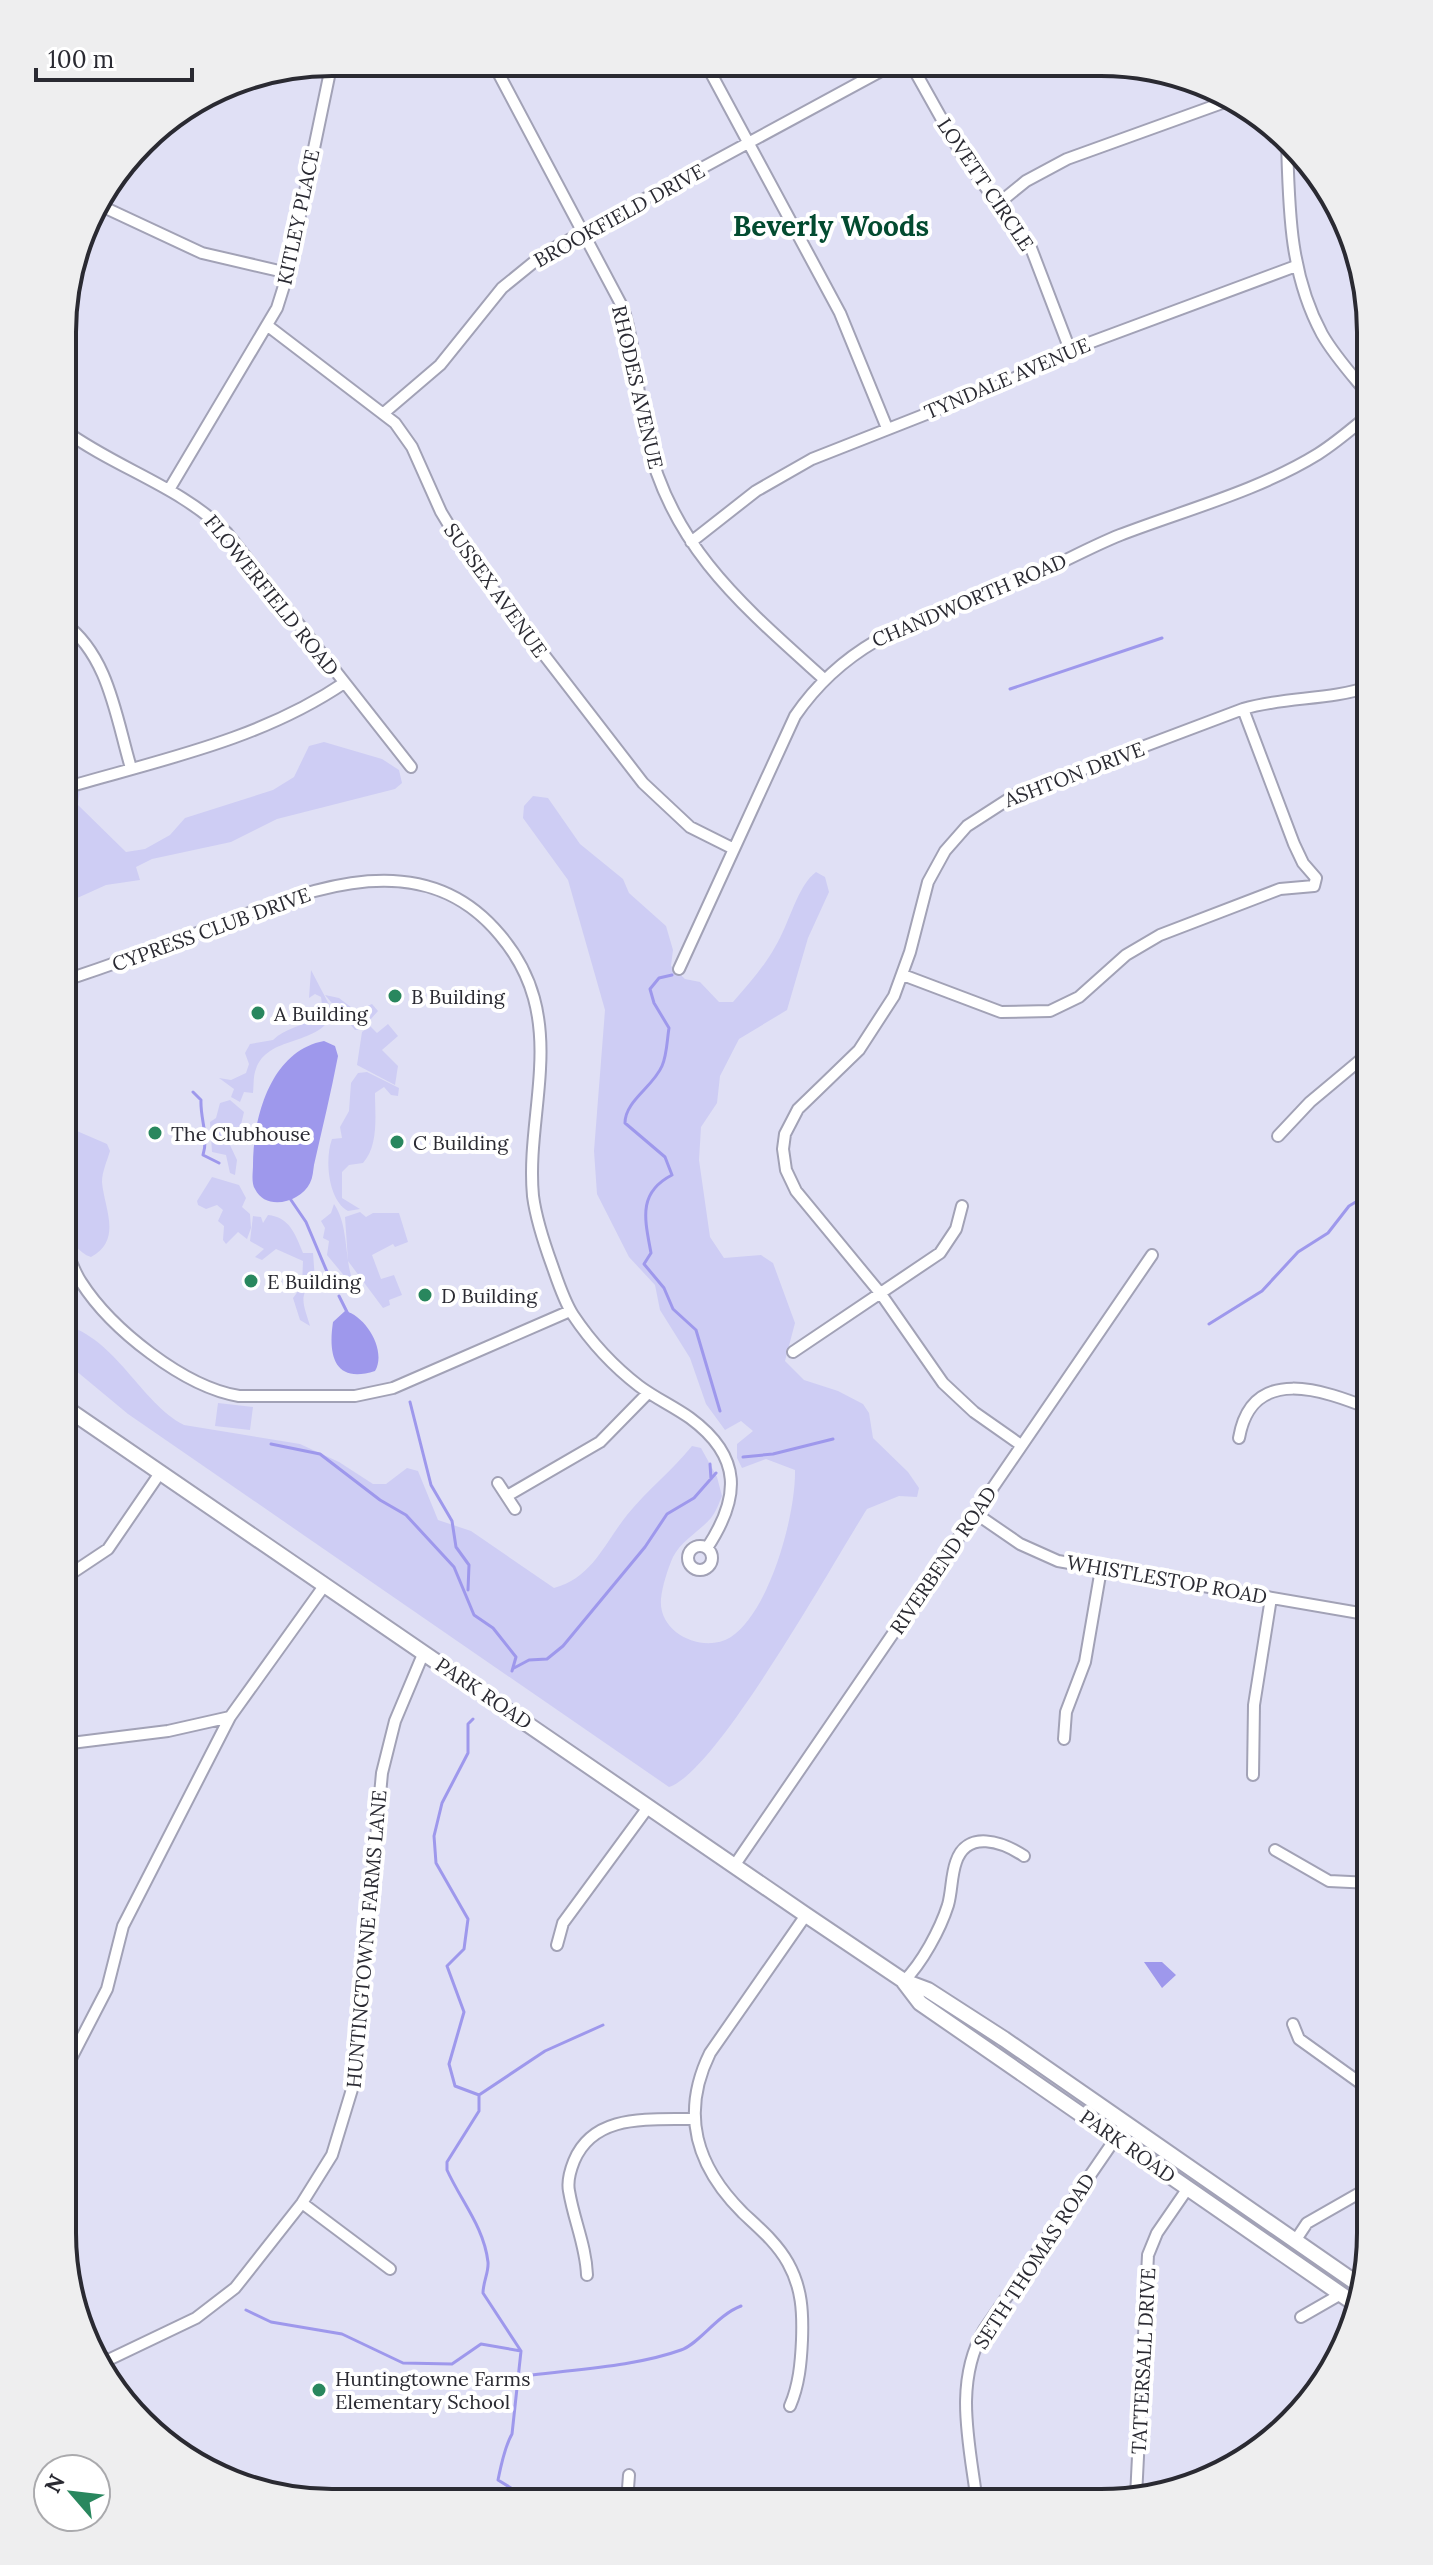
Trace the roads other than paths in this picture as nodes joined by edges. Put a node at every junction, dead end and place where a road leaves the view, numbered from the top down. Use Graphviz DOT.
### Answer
graph roads {
  1 [pos="329,76"];
  2 [pos="500,76"];
  3 [pos="713,76"];
  4 [pos="872,76"];
  5 [pos="918,76"];
  6 [pos="1218,104"];
  7 [pos="749,143"];
  8 [pos="1288,158"];
  9 [pos="999,203"];
  10 [pos="108,209"];
  11 [pos="584,232"];
  12 [pos="1296,266"];
  13 [pos="288,273"];
  14 [pos="268,326"];
  15 [pos="1070,350"];
  16 [pos="1357,380"];
  17 [pos="385,412"];
  18 [pos="1357,424"];
  19 [pos="887,428"];
  20 [pos="76,437"];
  21 [pos="170,488"];
  22 [pos="691,542"];
  23 [pos="76,634"];
  24 [pos="824,679"];
  25 [pos="344,683"];
  26 [pos="1357,690"];
  27 [pos="1243,709"];
  28 [pos="411,767"];
  29 [pos="131,768"];
  30 [pos="76,784"];
  31 [pos="734,849"];
  32 [pos="679,969"];
  33 [pos="903,975"];
  34 [pos="76,976"];
  35 [pos="1357,1063"];
  36 [pos="1278,1136"];
  37 [pos="962,1206"];
  38 [pos="1152,1255"];
  39 [pos="76,1272"];
  40 [pos="881,1294"];
  41 [pos="570,1311"];
  42 [pos="793,1352"];
  43 [pos="648,1393"];
  44 [pos="1356,1403"];
  45 [pos="76,1415"];
  46 [pos="1239,1438"];
  47 [pos="1021,1445"];
  48 [pos="160,1473"];
  49 [pos="498,1483"];
  50 [pos="507,1496"];
  51 [pos="515,1509"];
  52 [pos="975,1513"];
  53 [pos="707,1548"];
  54 [pos="1101,1569"];
  55 [pos="76,1570"];
  56 [pos="324,1586"];
  57 [pos="1271,1598"];
  58 [pos="1356,1613"];
  59 [pos="424,1652"];
  60 [pos="230,1717"];
  61 [pos="1064,1739"];
  62 [pos="76,1742"];
  63 [pos="1253,1775"];
  64 [pos="649,1806"];
  65 [pos="1275,1850"];
  66 [pos="1024,1856"];
  67 [pos="734,1866"];
  68 [pos="1356,1882"];
  69 [pos="806,1915"];
  70 [pos="557,1945"];
  71 [pos="904,1981"];
  72 [pos="1293,2024"];
  73 [pos="76,2049"];
  74 [pos="1356,2080"];
  75 [pos="693,2119"];
  76 [pos="1126,2123"];
  77 [pos="1117,2136"];
  78 [pos="1188,2188"];
  79 [pos="1356,2195"];
  80 [pos="302,2203"];
  81 [pos="1295,2241"];
  82 [pos="390,2269"];
  83 [pos="587,2275"];
  84 [pos="1352,2280"];
  85 [pos="1341,2294"];
  86 [pos="1348,2299"];
  87 [pos="1301,2317"];
  88 [pos="110,2359"];
  89 [pos="790,2406"];
  90 [pos="629,2475"];
  91 [pos="1137,2486"];
  92 [pos="628,2489"];
  93 [pos="975,2489"];
  1 -- 13 [label="street, KITLEY PLACE"];
  2 -- 11 [label="street, RHODES AVENUE"];
  3 -- 7 [label="street"];
  4 -- 7 [label="street, BROOKFIELD DRIVE"];
  5 -- 9 [label="street, LOVETT CIRCLE"];
  6 -- 9 [label="street"];
  7 -- 11 [label="street, BROOKFIELD DRIVE"];
  7 -- 19 [label="street"];
  8 -- 12 [label="street"];
  9 -- 15 [label="street, LOVETT CIRCLE"];
  10 -- 13 [label="street"];
  11 -- 17 [label="street, BROOKFIELD DRIVE"];
  11 -- 22 [label="street, RHODES AVENUE"];
  12 -- 15 [label="street, TYNDALE AVENUE"];
  12 -- 16 [label="street"];
  13 -- 14 [label="street, KITLEY PLACE"];
  14 -- 17 [label="street, SUSSEX AVENUE"];
  14 -- 21 [label="street, KITLEY PLACE"];
  15 -- 19 [label="street, TYNDALE AVENUE"];
  17 -- 31 [label="street, SUSSEX AVENUE"];
  18 -- 24 [label="street, CHANDWORTH ROAD"];
  19 -- 22 [label="street, TYNDALE AVENUE"];
  20 -- 21 [label="street, FLOWERFIELD ROAD"];
  21 -- 25 [label="street, FLOWERFIELD ROAD"];
  22 -- 24 [label="street, RHODES AVENUE"];
  23 -- 29 [label="street"];
  24 -- 31 [label="street, CHANDWORTH ROAD"];
  25 -- 28 [label="street, FLOWERFIELD ROAD"];
  25 -- 29 [label="street"];
  26 -- 27 [label="street, ASHTON DRIVE"];
  27 -- 33 [label="street, ASHTON DRIVE"];
  27 -- 33 [label="street"];
  29 -- 30 [label="street"];
  31 -- 32 [label="street, CHANDWORTH ROAD"];
  33 -- 40 [label="street, ASHTON DRIVE"];
  34 -- 41 [label="street, CYPRESS CLUB DRIVE"];
  35 -- 36 [label="street"];
  37 -- 40 [label="street"];
  38 -- 47 [label="street, RIVERBEND ROAD"];
  39 -- 41 [label="street"];
  40 -- 42 [label="street"];
  40 -- 47 [label="street, ASHTON DRIVE"];
  41 -- 43 [label="street, CYPRESS CLUB DRIVE"];
  43 -- 50 [label="street"];
  43 -- 53 [label="street, CYPRESS CLUB DRIVE"];
  44 -- 46 [label="street"];
  45 -- 48 [label="main road, PARK ROAD"];
  47 -- 52 [label="street, RIVERBEND ROAD"];
  48 -- 55 [label="street"];
  48 -- 56 [label="main road, PARK ROAD"];
  49 -- 50 [label="street"];
  50 -- 51 [label="street"];
  52 -- 54 [label="street, WHISTLESTOP ROAD"];
  52 -- 67 [label="street, RIVERBEND ROAD"];
  54 -- 57 [label="street, WHISTLESTOP ROAD"];
  54 -- 61 [label="street"];
  56 -- 59 [label="main road, PARK ROAD"];
  56 -- 60 [label="street"];
  57 -- 58 [label="street, WHISTLESTOP ROAD"];
  57 -- 63 [label="street"];
  59 -- 64 [label="main road, PARK ROAD"];
  59 -- 80 [label="street, HUNTINGTOWNE FARMS LANE"];
  60 -- 62 [label="street"];
  60 -- 73 [label="street"];
  64 -- 67 [label="main road, PARK ROAD"];
  64 -- 70 [label="street"];
  65 -- 68 [label="street"];
  66 -- 71 [label="street"];
  67 -- 69 [label="main road, PARK ROAD"];
  69 -- 71 [label="main road, PARK ROAD"];
  69 -- 75 [label="street"];
  71 -- 76 [label="main road, PARK ROAD"];
  71 -- 77 [label="main road, PARK ROAD"];
  72 -- 74 [label="street"];
  75 -- 83 [label="street"];
  75 -- 89 [label="street"];
  76 -- 77 [label="street, SETH THOMAS ROAD"];
  76 -- 81 [label="main road, PARK ROAD"];
  77 -- 78 [label="main road, PARK ROAD"];
  77 -- 93 [label="street, SETH THOMAS ROAD"];
  78 -- 85 [label="main road, PARK ROAD"];
  78 -- 91 [label="street, TATTERSALL DRIVE"];
  79 -- 81 [label="street"];
  80 -- 82 [label="street"];
  80 -- 88 [label="street, HUNTINGTOWNE FARMS LANE"];
  81 -- 84 [label="main road, PARK ROAD"];
  85 -- 86 [label="main road, PARK ROAD"];
  85 -- 87 [label="street"];
  90 -- 92 [label="street"];
}
